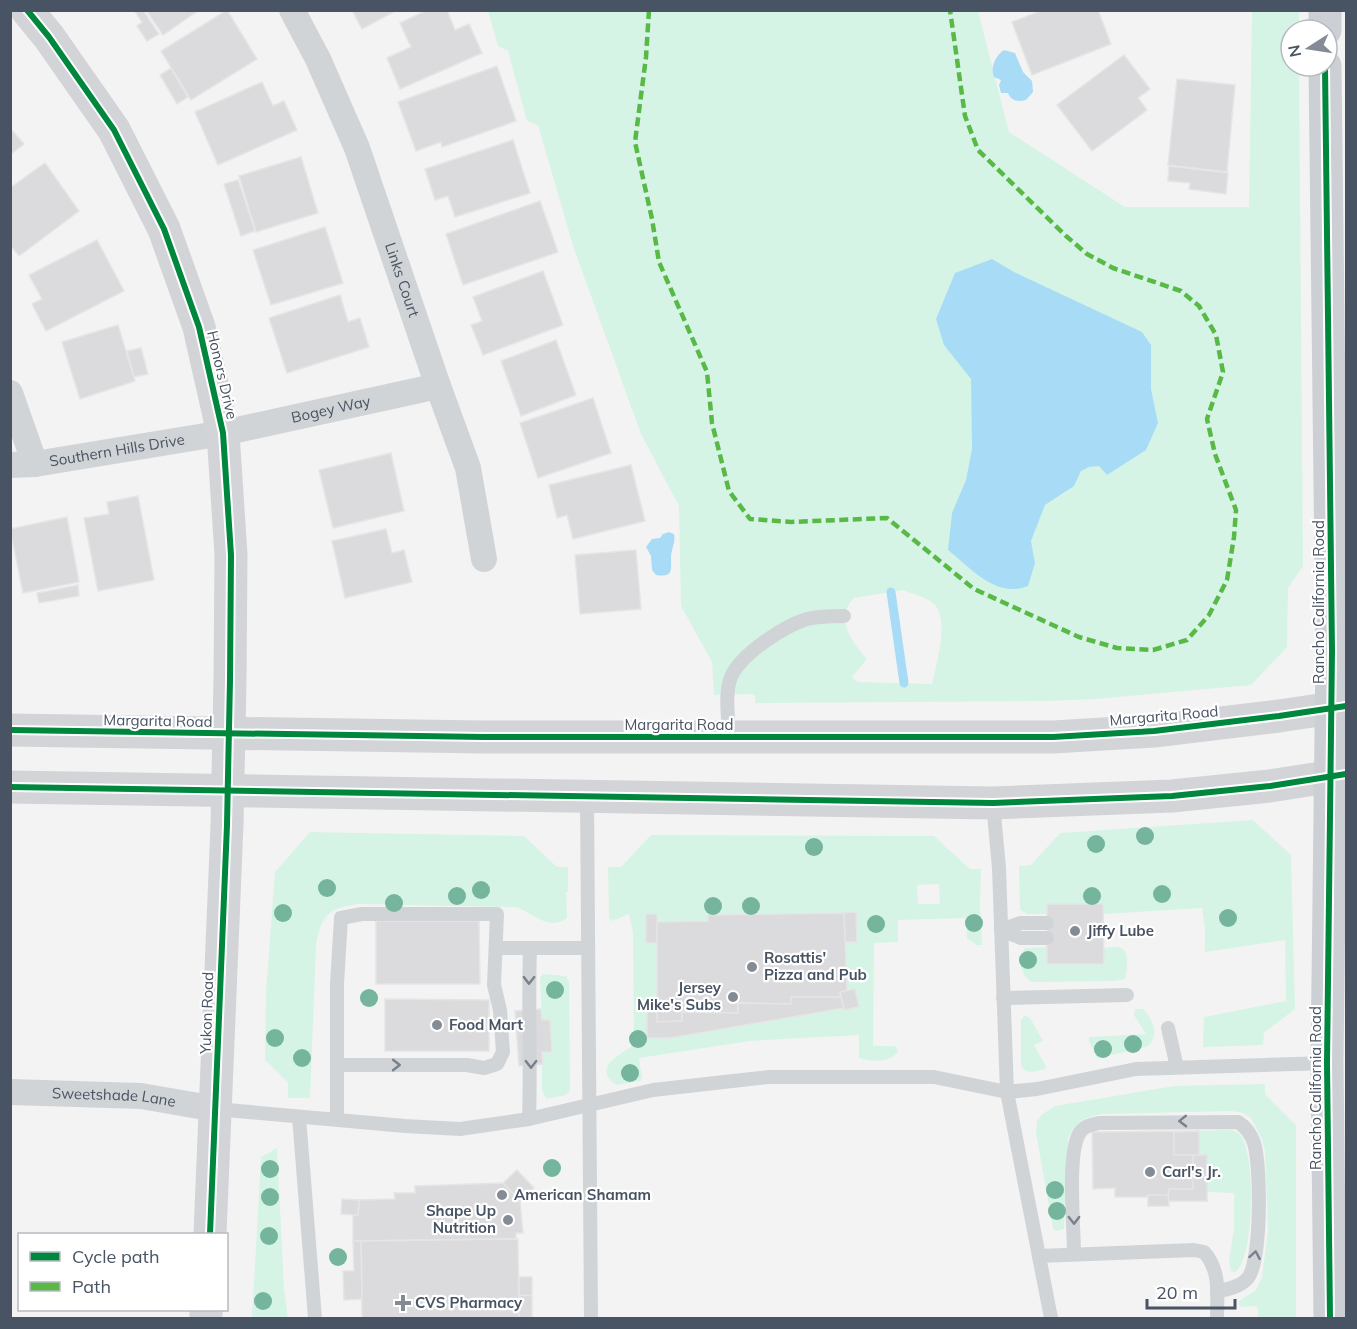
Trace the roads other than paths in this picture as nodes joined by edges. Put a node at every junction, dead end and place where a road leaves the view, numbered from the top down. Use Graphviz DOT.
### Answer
graph roads {
  1 [pos="27,10"];
  2 [pos="292,10"];
  3 [pos="1325,78"];
  4 [pos="438,386"];
  5 [pos="10,393"];
  6 [pos="224,433"];
  7 [pos="23,464"];
  8 [pos="484,559"];
  9 [pos="844,615"];
  10 [pos="1339,707"];
  11 [pos="10,730"];
  12 [pos="228,734"];
  13 [pos="729,737"];
  14 [pos="1339,776"];
  15 [pos="10,787"];
  16 [pos="228,792"];
  17 [pos="587,798"];
  18 [pos="993,803"];
  19 [pos="1047,923"];
  20 [pos="1001,930"];
  21 [pos="1047,938"];
  22 [pos="497,948"];
  23 [pos="588,948"];
  24 [pos="530,950"];
  25 [pos="1127,995"];
  26 [pos="1003,998"];
  27 [pos="1168,1028"];
  28 [pos="1327,1063"];
  29 [pos="337,1065"];
  30 [pos="1177,1067"];
  31 [pos="10,1092"];
  32 [pos="1007,1092"];
  33 [pos="589,1104"];
  34 [pos="216,1109"];
  35 [pos="299,1117"];
  36 [pos="337,1119"];
  37 [pos="529,1119"];
  38 [pos="210,1233"];
  39 [pos="1074,1254"];
  40 [pos="1039,1256"];
  41 [pos="1217,1292"];
  42 [pos="315,1318"];
  43 [pos="591,1318"];
  44 [pos="1051,1318"];
  45 [pos="1217,1318"];
  46 [pos="1330,1318"];
  1 -- 6 [label="main road, Honors Drive"];
  2 -- 4 [label="street, Links Court"];
  3 -- 10 [label="main road, Rancho California Road"];
  4 -- 6 [label="street, Bogey Way"];
  4 -- 8 [label="street, Links Court"];
  5 -- 7 [label="street"];
  6 -- 7 [label="street, Southern Hills Drive"];
  6 -- 12 [label="main road, Honors Drive"];
  9 -- 13 [label="lane"];
  10 -- 13 [label="main road, Margarita Road"];
  10 -- 14 [label="main road, Rancho California Road"];
  11 -- 12 [label="main road, Margarita Road"];
  12 -- 13 [label="main road, Margarita Road"];
  12 -- 16 [label="main road, Honors Drive"];
  14 -- 18 [label="main road"];
  14 -- 28 [label="main road, Rancho California Road"];
  15 -- 16 [label="main road"];
  16 -- 17 [label="main road"];
  16 -- 34 [label="main road, Yukon Road"];
  17 -- 18 [label="main road"];
  17 -- 23 [label="lane"];
  18 -- 20 [label="lane"];
  19 -- 20 [label="lane"];
  20 -- 21 [label="lane"];
  20 -- 26 [label="lane"];
  22 -- 24 [label="lane"];
  29 -- 22 [label="lane, one-way"];
  22 -- 29 [label="lane"];
  23 -- 24 [label="lane"];
  23 -- 33 [label="lane"];
  24 -- 37 [label="lane, one-way"];
  25 -- 26 [label="lane"];
  26 -- 32 [label="lane"];
  27 -- 30 [label="lane"];
  28 -- 30 [label="lane"];
  28 -- 46 [label="main road, Rancho California Road"];
  29 -- 36 [label="lane"];
  30 -- 32 [label="lane"];
  31 -- 34 [label="street, Sweetshade Lane"];
  32 -- 33 [label="lane"];
  32 -- 40 [label="lane"];
  33 -- 37 [label="lane"];
  33 -- 43 [label="lane"];
  34 -- 35 [label="lane"];
  34 -- 38 [label="main road, Yukon Road"];
  35 -- 36 [label="lane"];
  35 -- 42 [label="lane"];
  36 -- 37 [label="lane"];
  39 -- 40 [label="lane"];
  39 -- 41 [label="lane"];
  41 -- 39 [label="lane, one-way"];
  40 -- 44 [label="lane"];
  41 -- 45 [label="lane"];
}
